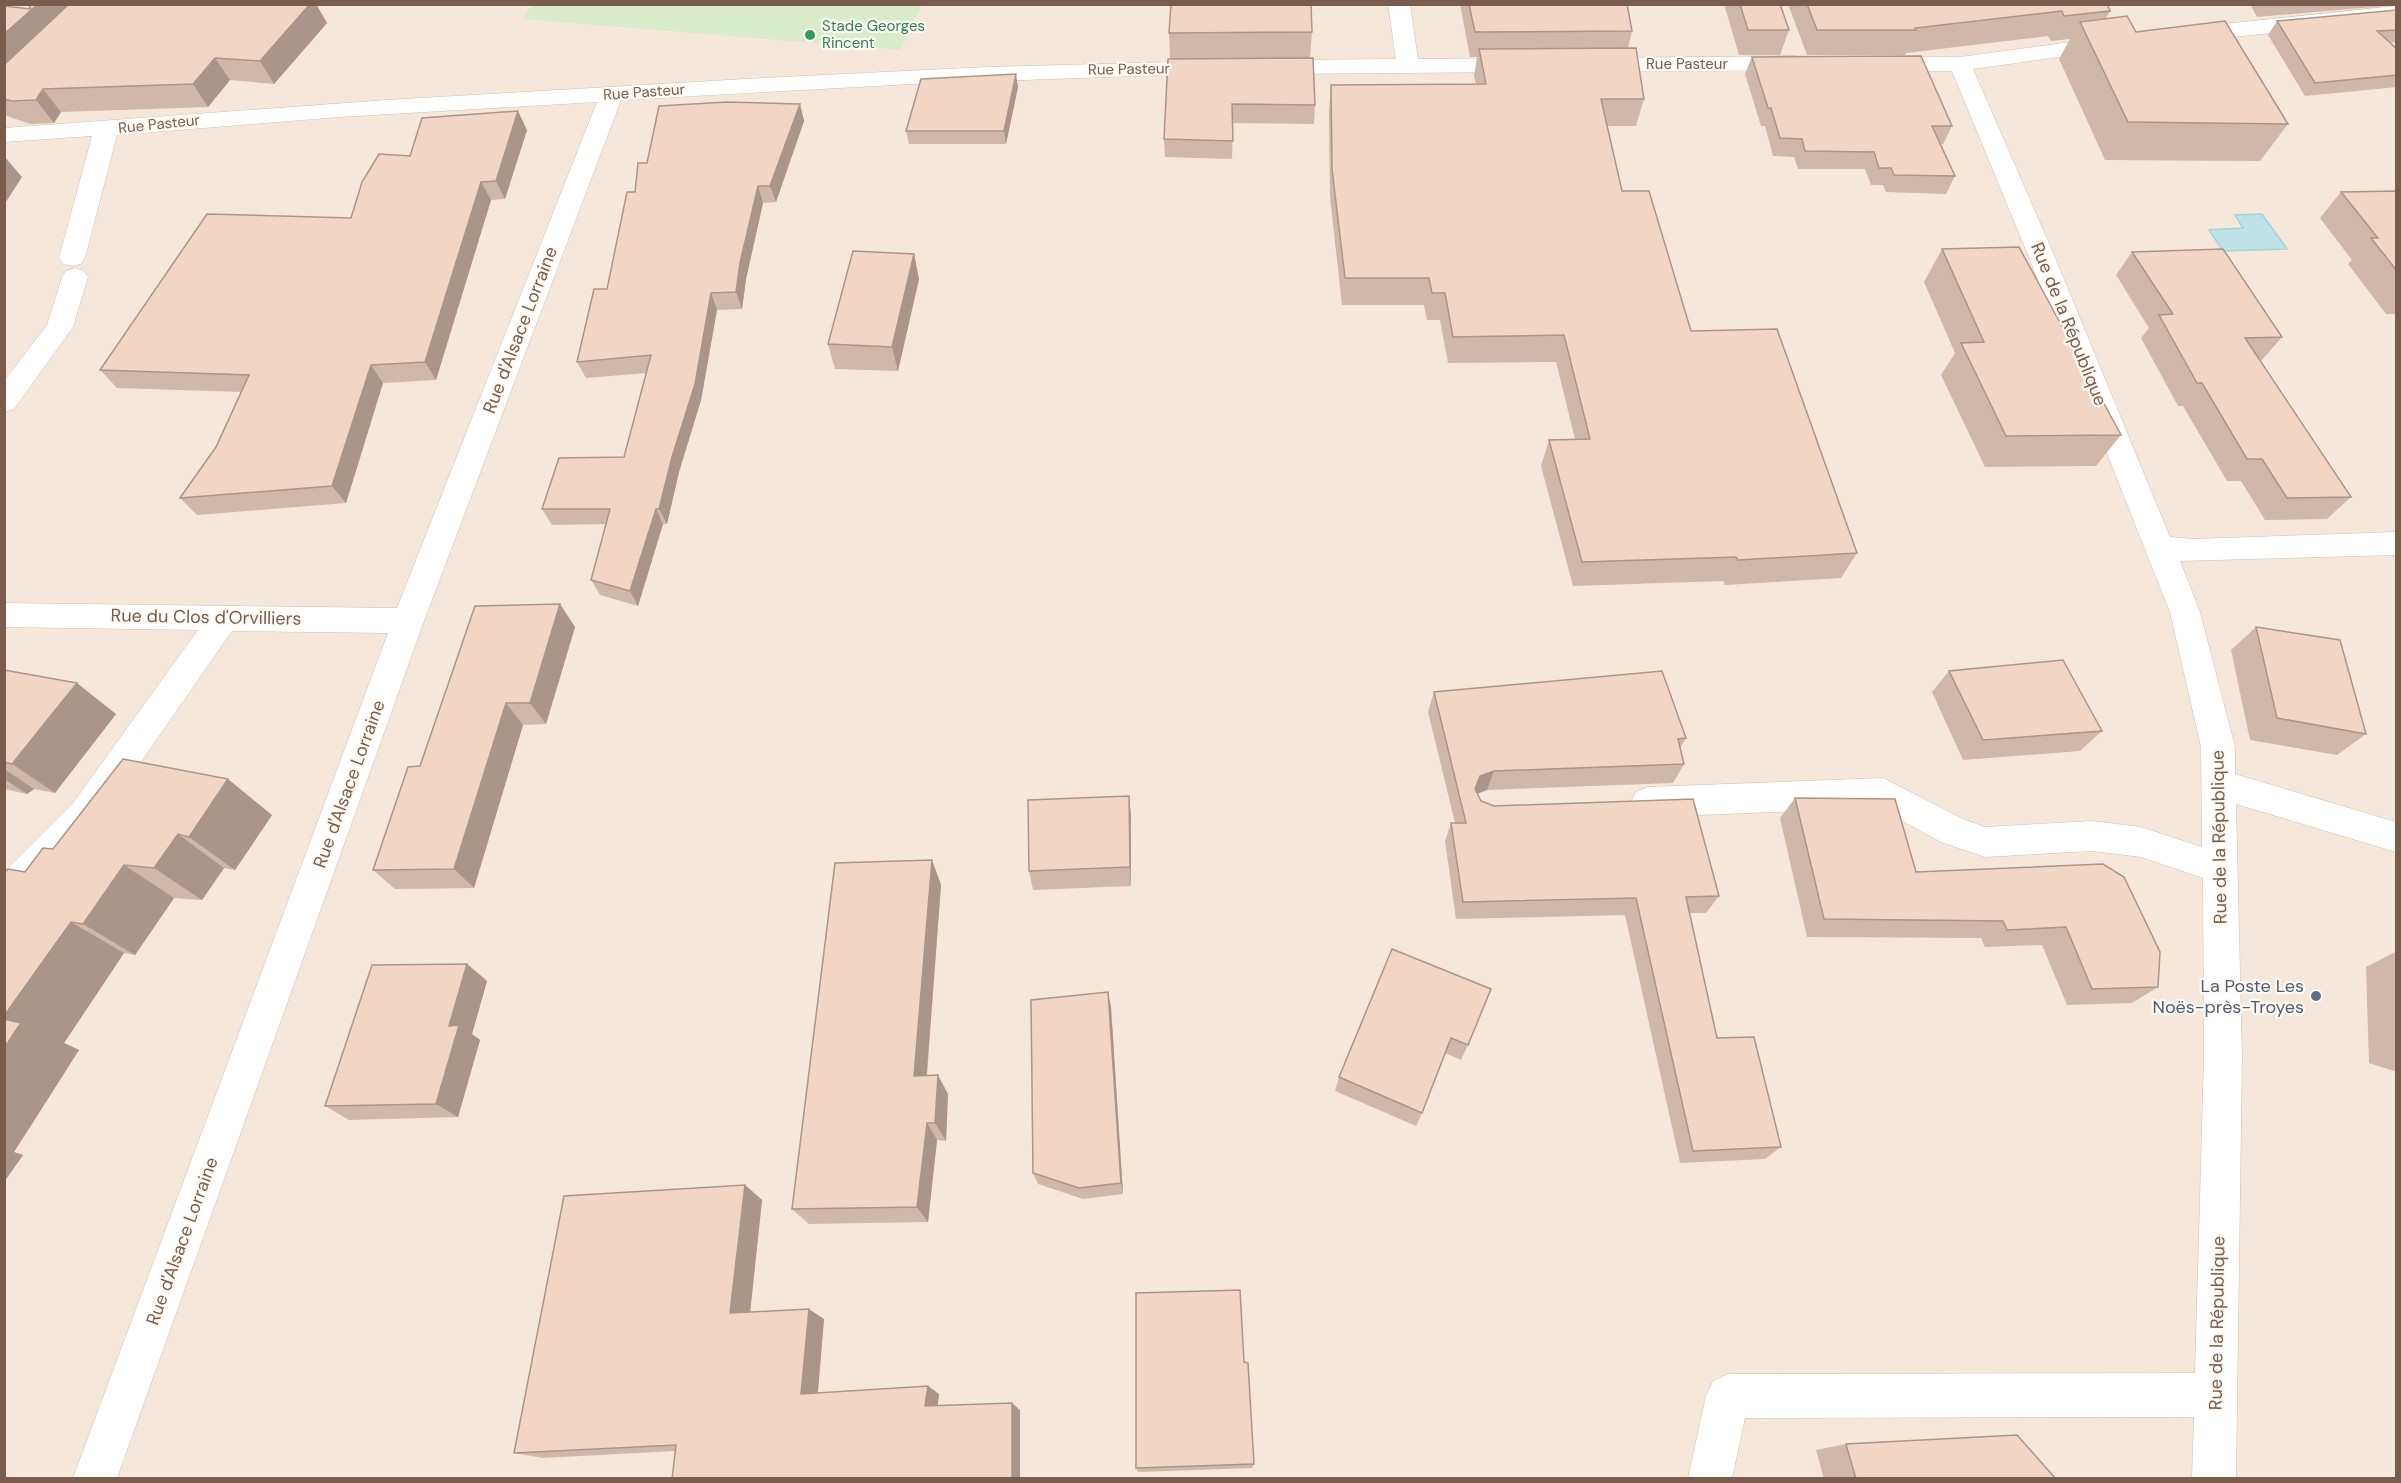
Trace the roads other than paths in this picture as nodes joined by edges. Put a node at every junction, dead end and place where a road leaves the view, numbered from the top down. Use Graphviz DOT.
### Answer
graph roads {
  1 [pos="1399,4"];
  2 [pos="2397,13"];
  3 [pos="2164,37"];
  4 [pos="2130,41"];
  5 [pos="1819,63"];
  6 [pos="1854,64"];
  7 [pos="1960,64"];
  8 [pos="1539,65"];
  9 [pos="1575,65"];
  10 [pos="1408,66"];
  11 [pos="612,94"];
  12 [pos="106,130"];
  13 [pos="4,135"];
  14 [pos="4,402"];
  15 [pos="2397,543"];
  16 [pos="2160,548"];
  17 [pos="4,615"];
  18 [pos="225,617"];
  19 [pos="408,621"];
  20 [pos="2219,783"];
  21 [pos="1615,803"];
  22 [pos="2397,837"];
  23 [pos="2219,868"];
  24 [pos="4,896"];
  25 [pos="2216,1395"];
  26 [pos="95,1479"];
  27 [pos="1710,1479"];
  28 [pos="2214,1479"];
  1 -- 10 [label="street"];
  2 -- 3 [label="street"];
  4 -- 7 [label="street"];
  5 -- 9 [label="street, Rue Pasteur"];
  6 -- 7 [label="street"];
  7 -- 16 [label="street, Rue de la République"];
  8 -- 10 [label="street, Rue Pasteur"];
  10 -- 11 [label="street, Rue Pasteur"];
  11 -- 12 [label="street, Rue Pasteur"];
  11 -- 19 [label="street, Rue d'Alsace Lorraine"];
  12 -- 13 [label="street, Rue Pasteur"];
  12 -- 14 [label="street"];
  15 -- 16 [label="street"];
  16 -- 20 [label="street, Rue de la République"];
  17 -- 18 [label="street, Rue du Clos d'Orvilliers"];
  18 -- 19 [label="street, Rue du Clos d'Orvilliers"];
  18 -- 24 [label="street"];
  19 -- 26 [label="street, Rue d'Alsace Lorraine"];
  20 -- 22 [label="street"];
  20 -- 23 [label="street, Rue de la République"];
  21 -- 23 [label="street"];
  23 -- 25 [label="street, Rue de la République"];
  25 -- 27 [label="street"];
  25 -- 28 [label="street, Rue de la République"];
}
